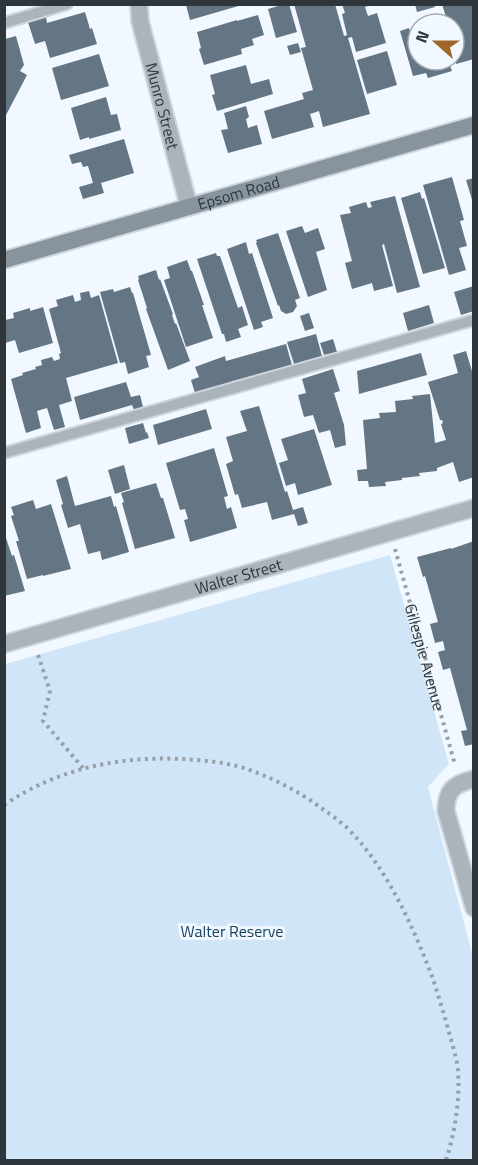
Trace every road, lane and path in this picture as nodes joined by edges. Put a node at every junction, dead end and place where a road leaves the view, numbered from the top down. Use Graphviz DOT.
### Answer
graph roads {
  1 [pos="67,4"];
  2 [pos="139,4"];
  3 [pos="4,23"];
  4 [pos="474,125"];
  5 [pos="189,207"];
  6 [pos="4,260"];
  7 [pos="474,320"];
  8 [pos="4,453"];
  9 [pos="474,508"];
  10 [pos="390,532"];
  11 [pos="32,636"];
  12 [pos="4,644"];
  13 [pos="83,768"];
  14 [pos="467,781"];
  15 [pos="4,805"];
  16 [pos="474,908"];
  17 [pos="446,1161"];
  1 -- 3 [label="lane"];
  2 -- 5 [label="street, Munro Street"];
  4 -- 5 [label="main road, Epsom Road"];
  5 -- 6 [label="main road, Epsom Road"];
  7 -- 8 [label="lane"];
  9 -- 10 [label="street, Walter Street"];
  10 -- 11 [label="street, Walter Street"];
  10 -- 14 [label="path, Gillespie Avenue"];
  11 -- 12 [label="street, Walter Street"];
  11 -- 13 [label="path"];
  13 -- 15 [label="path"];
  13 -- 17 [label="path"];
  14 -- 16 [label="street"];
}
